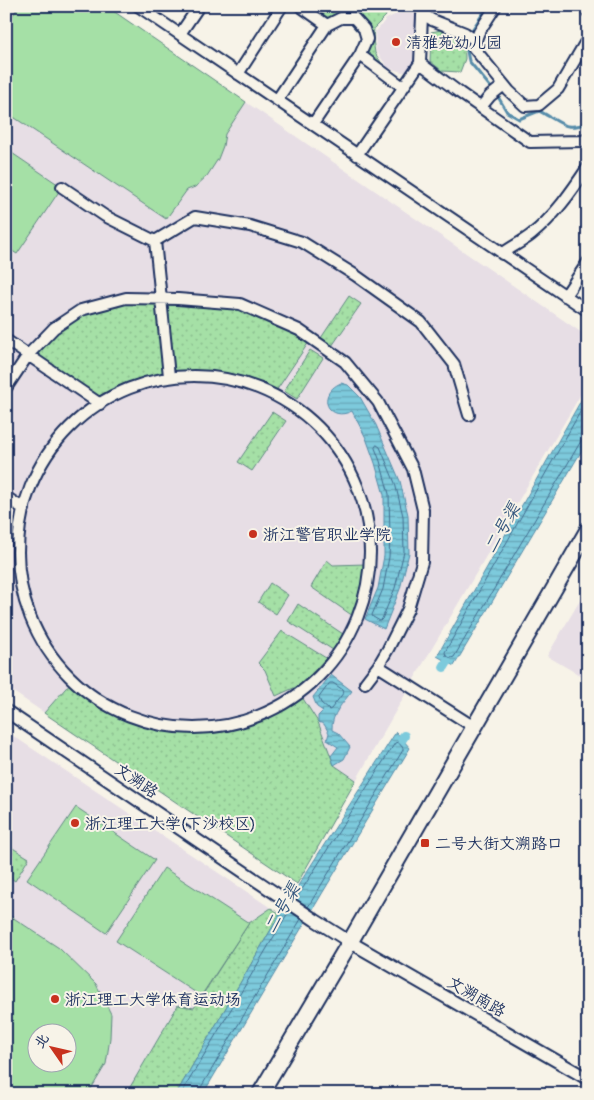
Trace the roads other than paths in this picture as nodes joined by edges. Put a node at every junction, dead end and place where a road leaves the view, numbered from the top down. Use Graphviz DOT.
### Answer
graph roads {
  1 [pos="138,6"];
  2 [pos="199,6"];
  3 [pos="282,6"];
  4 [pos="300,6"];
  5 [pos="496,6"];
  6 [pos="583,6"];
  7 [pos="423,10"];
  8 [pos="588,12"];
  9 [pos="327,25"];
  10 [pos="180,34"];
  11 [pos="472,38"];
  12 [pos="588,42"];
  13 [pos="360,55"];
  14 [pos="420,63"];
  15 [pos="238,74"];
  16 [pos="403,87"];
  17 [pos="502,87"];
  18 [pos="277,100"];
  19 [pos="481,107"];
  20 [pos="313,124"];
  21 [pos="588,139"];
  22 [pos="357,155"];
  23 [pos="588,166"];
  24 [pos="62,187"];
  25 [pos="155,241"];
  26 [pos="502,254"];
  27 [pos="588,262"];
  28 [pos="565,296"];
  29 [pos="161,298"];
  30 [pos="588,311"];
  31 [pos="6,340"];
  32 [pos="28,355"];
  33 [pos="169,376"];
  34 [pos="6,388"];
  35 [pos="100,404"];
  36 [pos="469,415"];
  37 [pos="6,497"];
  38 [pos="24,509"];
  39 [pos="588,530"];
  40 [pos="588,548"];
  41 [pos="378,666"];
  42 [pos="365,683"];
  43 [pos="6,711"];
  44 [pos="474,727"];
  45 [pos="353,944"];
  46 [pos="588,1079"];
  47 [pos="260,1094"];
  48 [pos="268,1094"];
  1 -- 10 [label="street"];
  2 -- 10 [label="street"];
  3 -- 15 [label="street"];
  4 -- 9 [label="street"];
  5 -- 11 [label="street"];
  6 -- 8 [label="street"];
  7 -- 11 [label="street"];
  7 -- 14 [label="street"];
  9 -- 13 [label="street"];
  9 -- 18 [label="street"];
  10 -- 15 [label="street"];
  11 -- 17 [label="street"];
  12 -- 17 [label="street"];
  13 -- 16 [label="street"];
  13 -- 20 [label="street"];
  14 -- 16 [label="street"];
  14 -- 19 [label="street"];
  15 -- 18 [label="street"];
  16 -- 22 [label="street"];
  17 -- 19 [label="street"];
  18 -- 20 [label="street"];
  19 -- 21 [label="street"];
  20 -- 22 [label="street"];
  22 -- 26 [label="street"];
  23 -- 26 [label="street"];
  24 -- 25 [label="street"];
  25 -- 29 [label="street"];
  25 -- 36 [label="street"];
  26 -- 28 [label="street"];
  27 -- 28 [label="street"];
  28 -- 30 [label="street"];
  29 -- 32 [label="street"];
  29 -- 33 [label="street"];
  29 -- 41 [label="street"];
  31 -- 32 [label="street"];
  32 -- 34 [label="street"];
  32 -- 35 [label="street"];
  33 -- 35 [label="street"];
  33 -- 38 [label="street"];
  35 -- 38 [label="street"];
  37 -- 38 [label="street"];
  39 -- 44 [label="main road"];
  40 -- 45 [label="main road"];
  41 -- 42 [label="street"];
  41 -- 44 [label="street"];
  43 -- 45 [label="street, 文溯路"];
  44 -- 45 [label="main road"];
  45 -- 46 [label="street, 文溯南路"];
  45 -- 47 [label="main road"];
  45 -- 48 [label="main road"];
}
